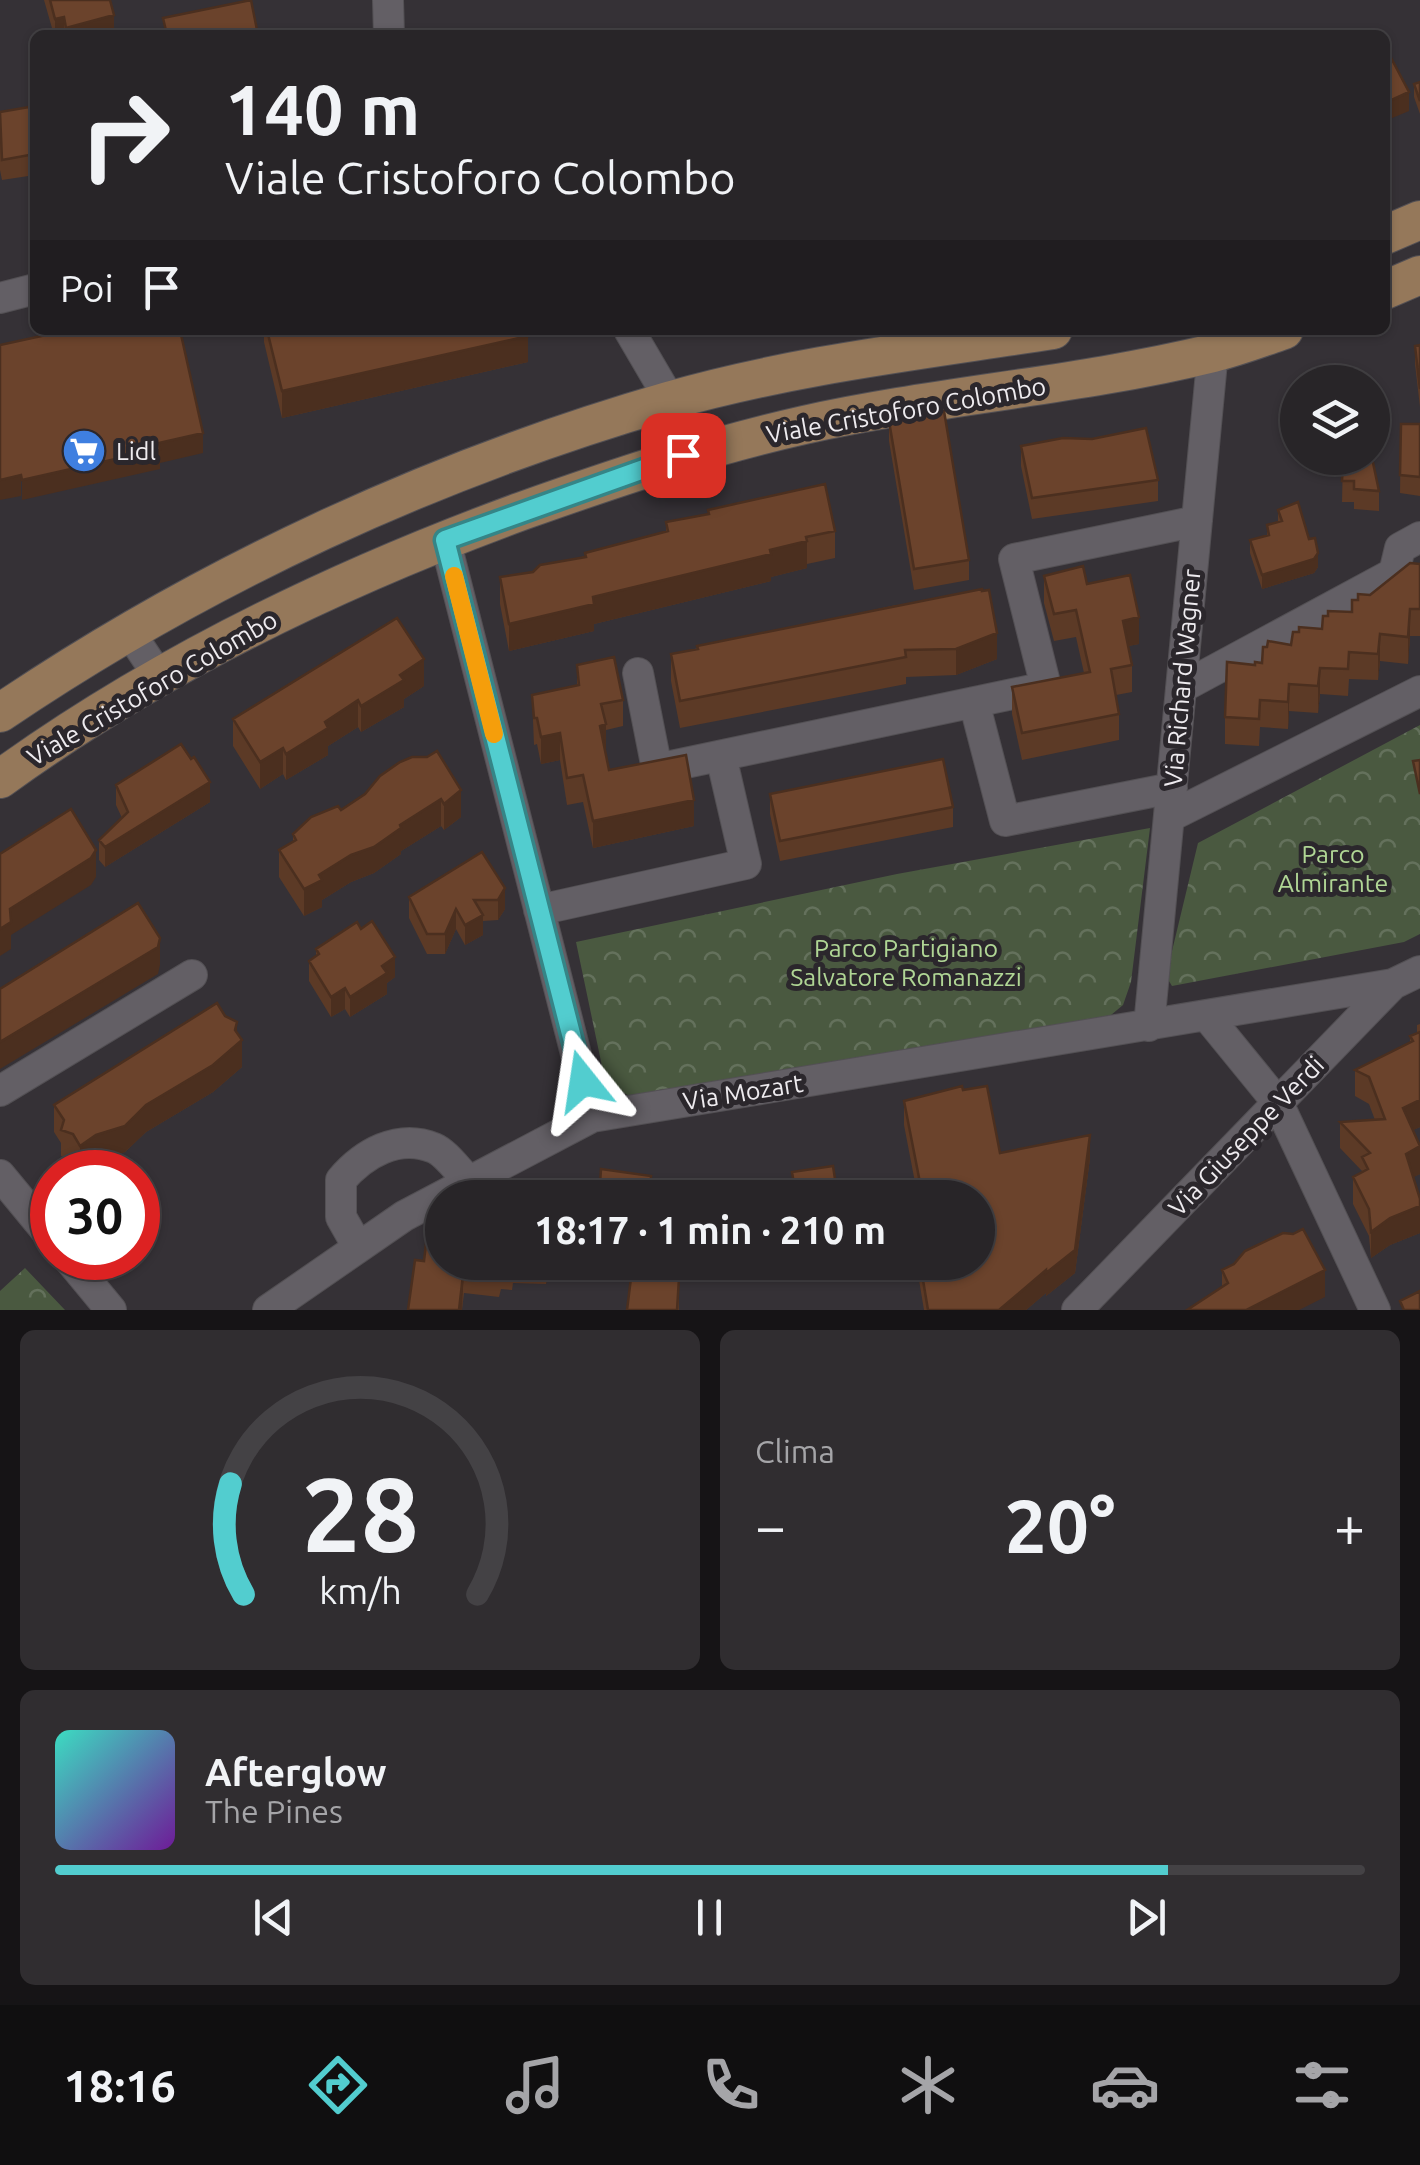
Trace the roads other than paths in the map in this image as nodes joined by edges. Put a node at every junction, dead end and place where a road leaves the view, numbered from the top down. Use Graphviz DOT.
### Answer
graph roads {
  1 [pos="388,0"];
  2 [pos="389,30"];
  3 [pos="1420,220"];
  4 [pos="1390,234"];
  5 [pos="1420,275"];
  6 [pos="1390,288"];
  7 [pos="30,290"];
  8 [pos="0,298"];
  9 [pos="633,335"];
  10 [pos="1022,335"];
  11 [pos="1252,335"];
  12 [pos="1214,341"];
  13 [pos="670,400"];
  14 [pos="683,455"];
  15 [pos="1197,521"];
  16 [pos="1420,537"];
  17 [pos="445,540"];
  18 [pos="130,633"];
  19 [pos="638,672"];
  20 [pos="160,678"];
  21 [pos="1181,688"];
  22 [pos="1420,690"];
  23 [pos="974,702"];
  24 [pos="2,710"];
  25 [pos="721,756"];
  26 [pos="0,779"];
  27 [pos="1170,802"];
  28 [pos="539,910"];
  29 [pos="192,975"];
  30 [pos="1406,977"];
  31 [pos="1207,1016"];
  32 [pos="1149,1026"];
  33 [pos="0,1091"];
  34 [pos="1278,1103"];
  35 [pos="592,1117"];
  36 [pos="0,1175"];
  37 [pos="469,1180"];
  38 [pos="472,1180"];
  39 [pos="425,1205"];
  40 [pos="30,1211"];
  41 [pos="358,1247"];
  42 [pos="87,1280"];
  43 [pos="112,1310"];
  44 [pos="268,1310"];
  45 [pos="1077,1310"];
  46 [pos="1375,1310"];
  1 -- 2 [label="street"];
  3 -- 4 [label="main road"];
  5 -- 6 [label="main road"];
  7 -- 8 [label="street"];
  9 -- 13 [label="street"];
  10 -- 13 [label="main road"];
  11 -- 12 [label="main road, Viale Cristoforo Colombo"];
  12 -- 14 [label="main road, Viale Cristoforo Colombo"];
  12 -- 15 [label="street, Via Richard Wagner"];
  13 -- 14 [label="street"];
  13 -- 18 [label="main road"];
  14 -- 17 [label="main road, Viale Cristoforo Colombo"];
  15 -- 21 [label="street, Via Richard Wagner"];
  15 -- 23 [label="street"];
  16 -- 21 [label="street"];
  17 -- 20 [label="main road, Viale Cristoforo Colombo"];
  17 -- 28 [label="street"];
  18 -- 20 [label="street"];
  18 -- 24 [label="main road"];
  19 -- 25 [label="street"];
  20 -- 26 [label="main road, Viale Cristoforo Colombo"];
  21 -- 27 [label="street, Via Richard Wagner"];
  22 -- 27 [label="street"];
  23 -- 25 [label="street"];
  23 -- 27 [label="street"];
  25 -- 28 [label="street"];
  27 -- 32 [label="street, Via Richard Wagner"];
  28 -- 35 [label="street"];
  29 -- 33 [label="street"];
  30 -- 31 [label="street, Via Mozart"];
  30 -- 34 [label="street, Via Giuseppe Verdi"];
  31 -- 32 [label="street, Via Mozart"];
  31 -- 34 [label="street"];
  32 -- 35 [label="street, Via Mozart"];
  34 -- 45 [label="street, Via Giuseppe Verdi"];
  34 -- 46 [label="street"];
  35 -- 38 [label="street, Via Mozart"];
  36 -- 40 [label="street"];
  37 -- 41 [label="street"];
  39 -- 41 [label="street, Via Mozart"];
  41 -- 44 [label="street, Via Mozart"];
  42 -- 43 [label="street"];
}
